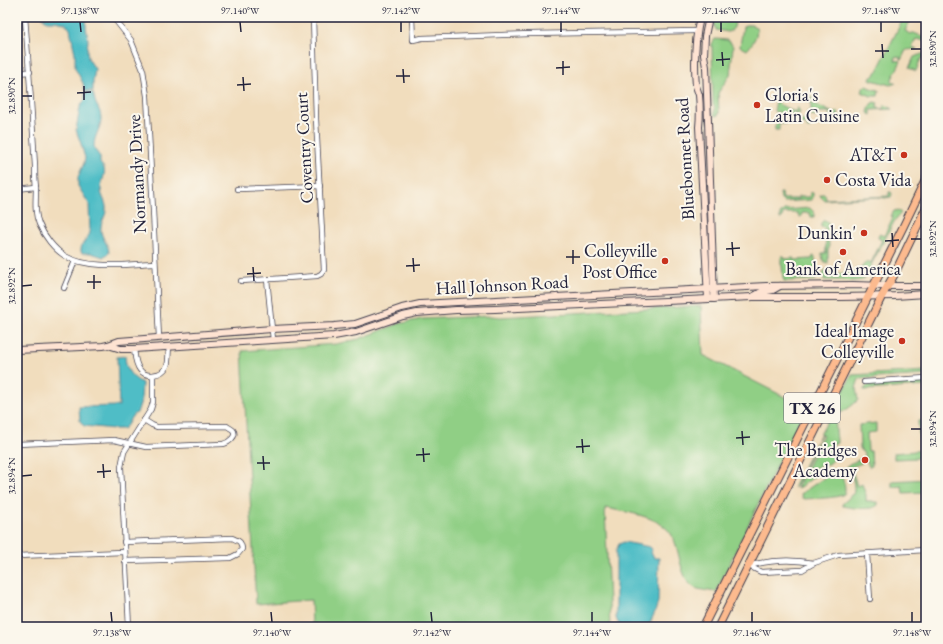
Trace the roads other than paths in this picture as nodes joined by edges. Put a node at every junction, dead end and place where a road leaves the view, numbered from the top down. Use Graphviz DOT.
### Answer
graph roads {
  1 [pos="25,17"];
  2 [pos="112,17"];
  3 [pos="312,17"];
  4 [pos="412,17"];
  5 [pos="700,17"];
  6 [pos="709,17"];
  7 [pos="696,31"];
  8 [pos="705,36"];
  9 [pos="30,72"];
  10 [pos="17,73"];
  11 [pos="700,121"];
  12 [pos="708,121"];
  13 [pos="926,179"];
  14 [pos="320,186"];
  15 [pos="36,187"];
  16 [pos="17,189"];
  17 [pos="237,189"];
  18 [pos="702,198"];
  19 [pos="711,199"];
  20 [pos="926,208"];
  21 [pos="75,261"];
  22 [pos="155,263"];
  23 [pos="267,279"];
  24 [pos="241,281"];
  25 [pos="873,285"];
  26 [pos="780,286"];
  27 [pos="887,286"];
  28 [pos="926,286"];
  29 [pos="64,288"];
  30 [pos="710,288"];
  31 [pos="926,294"];
  32 [pos="868,296"];
  33 [pos="882,296"];
  34 [pos="752,297"];
  35 [pos="711,299"];
  36 [pos="272,329"];
  37 [pos="159,338"];
  38 [pos="272,340"];
  39 [pos="108,345"];
  40 [pos="169,347"];
  41 [pos="134,349"];
  42 [pos="17,350"];
  43 [pos="153,375"];
  44 [pos="926,378"];
  45 [pos="864,382"];
  46 [pos="144,420"];
  47 [pos="17,444"];
  48 [pos="129,444"];
  49 [pos="124,542"];
  50 [pos="926,550"];
  51 [pos="124,552"];
  52 [pos="867,554"];
  53 [pos="17,556"];
  54 [pos="737,560"];
  55 [pos="125,561"];
  56 [pos="784,561"];
  57 [pos="814,563"];
  58 [pos="749,566"];
  59 [pos="785,571"];
  60 [pos="870,599"];
  61 [pos="129,627"];
  62 [pos="703,627"];
  63 [pos="718,627"];
  1 -- 9 [label="street"];
  2 -- 22 [label="street, Normandy Drive"];
  3 -- 14 [label="street, Coventry Court"];
  4 -- 7 [label="street"];
  5 -- 7 [label="main road, Bluebonnet Road"];
  6 -- 8 [label="main road, Bluebonnet Road"];
  7 -- 8 [label="main road"];
  7 -- 11 [label="main road, Bluebonnet Road"];
  8 -- 12 [label="main road, Bluebonnet Road"];
  9 -- 10 [label="street"];
  9 -- 15 [label="street"];
  11 -- 12 [label="main road"];
  11 -- 18 [label="main road, Bluebonnet Road"];
  12 -- 19 [label="main road, Bluebonnet Road"];
  13 -- 25 [label="main road, TX 26"];
  14 -- 17 [label="street"];
  14 -- 23 [label="street, Coventry Court"];
  15 -- 16 [label="street"];
  15 -- 21 [label="street"];
  18 -- 19 [label="main road"];
  18 -- 30 [label="main road, Bluebonnet Road"];
  19 -- 30 [label="main road, Bluebonnet Road"];
  20 -- 27 [label="main road, TX 26"];
  21 -- 22 [label="street"];
  21 -- 29 [label="street"];
  22 -- 37 [label="street, Normandy Drive"];
  23 -- 24 [label="street"];
  23 -- 36 [label="street"];
  25 -- 26 [label="main road, Hall Johnson Road"];
  25 -- 27 [label="main road, Hall Johnson Road"];
  25 -- 32 [label="main road, TX 26"];
  26 -- 30 [label="main road, Hall Johnson Road"];
  26 -- 34 [label="main road"];
  27 -- 28 [label="main road, Hall Johnson Road"];
  27 -- 33 [label="main road, TX 26"];
  30 -- 35 [label="main road, Bluebonnet Road"];
  30 -- 36 [label="main road, Hall Johnson Road"];
  31 -- 33 [label="main road, Hall Johnson Road"];
  32 -- 33 [label="main road, Hall Johnson Road"];
  32 -- 34 [label="main road, Hall Johnson Road"];
  32 -- 54 [label="main road, TX 26"];
  33 -- 58 [label="main road, TX 26"];
  34 -- 35 [label="main road, Hall Johnson Road"];
  35 -- 38 [label="main road, Hall Johnson Road"];
  36 -- 37 [label="main road, Hall Johnson Road"];
  36 -- 38 [label="street"];
  37 -- 39 [label="main road, Hall Johnson Road"];
  38 -- 40 [label="main road, Hall Johnson Road"];
  39 -- 41 [label="main road, Hall Johnson Road"];
  39 -- 42 [label="main road, Hall Johnson Road"];
  40 -- 41 [label="main road, Hall Johnson Road"];
  40 -- 43 [label="street"];
  41 -- 43 [label="street"];
  43 -- 46 [label="street"];
  44 -- 45 [label="street"];
  46 -- 48 [label="street"];
  46 -- 48 [label="street"];
  47 -- 48 [label="street"];
  48 -- 49 [label="street"];
  49 -- 51 [label="street"];
  49 -- 55 [label="street"];
  50 -- 52 [label="street"];
  51 -- 53 [label="street"];
  51 -- 55 [label="street"];
  52 -- 57 [label="street"];
  52 -- 60 [label="street"];
  54 -- 58 [label="main road"];
  54 -- 62 [label="main road, TX 26"];
  55 -- 61 [label="street"];
  56 -- 57 [label="street"];
  56 -- 58 [label="street"];
  56 -- 59 [label="street"];
  57 -- 59 [label="street"];
  58 -- 59 [label="street"];
  58 -- 63 [label="main road, TX 26"];
}
